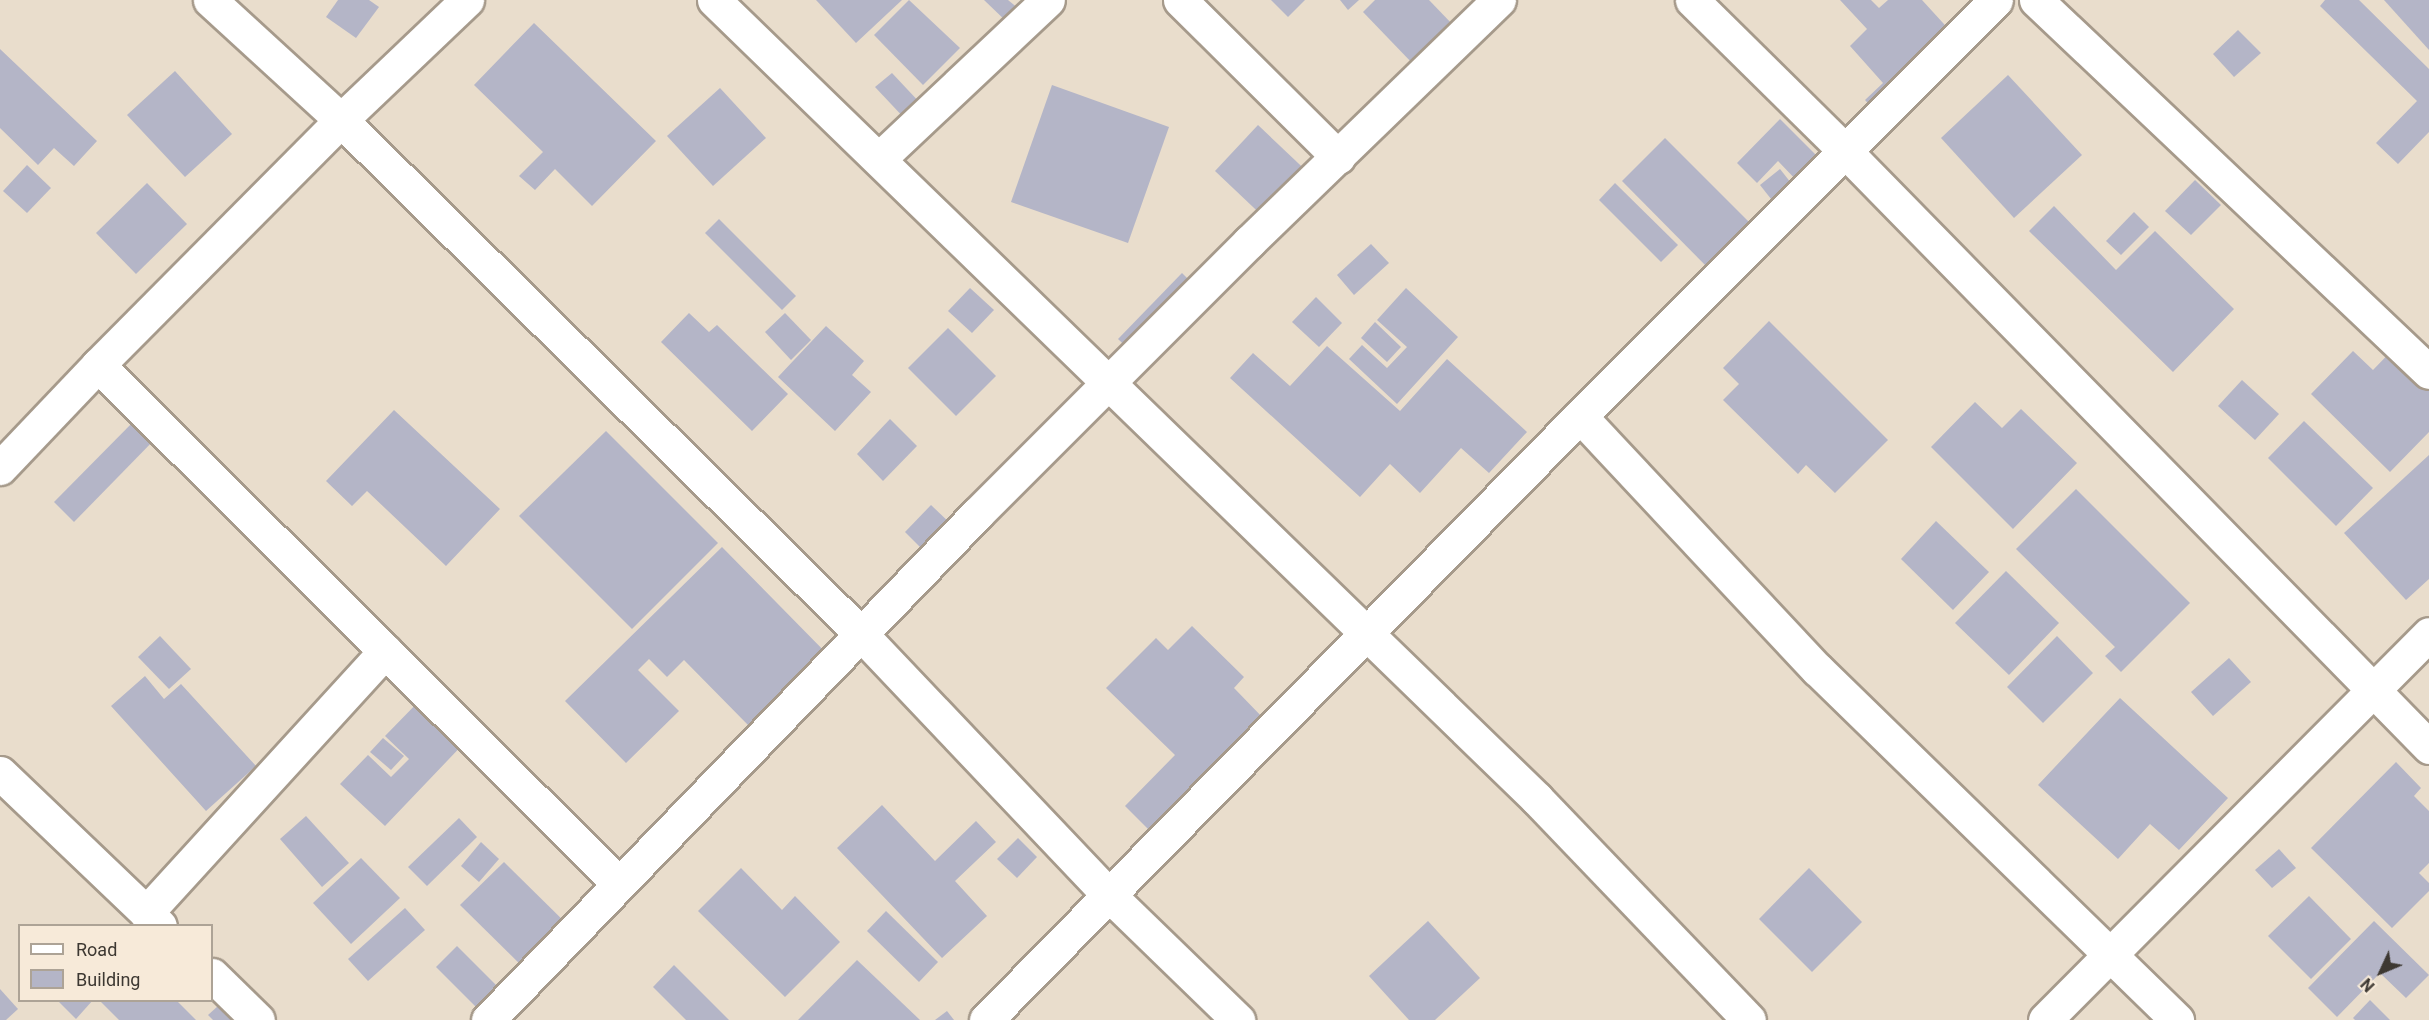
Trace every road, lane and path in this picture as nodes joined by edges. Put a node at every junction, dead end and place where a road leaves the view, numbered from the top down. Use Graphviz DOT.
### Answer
graph roads {
  1 [pos="210,0"];
  2 [pos="467,0"];
  3 [pos="714,0"];
  4 [pos="1048,0"];
  5 [pos="1180,0"];
  6 [pos="1499,0"];
  7 [pos="1692,0"];
  8 [pos="1996,0"];
  9 [pos="2037,0"];
  10 [pos="341,120"];
  11 [pos="1846,152"];
  12 [pos="1338,156"];
  13 [pos="879,159"];
  14 [pos="98,365"];
  15 [pos="2429,372"];
  16 [pos="1110,384"];
  17 [pos="1580,416"];
  18 [pos="0,468"];
  19 [pos="1366,633"];
  20 [pos="861,634"];
  21 [pos="2429,634"];
  22 [pos="385,651"];
  23 [pos="2373,691"];
  24 [pos="2429,747"];
  25 [pos="0,773"];
  26 [pos="619,885"];
  27 [pos="1109,895"];
  28 [pos="153,919"];
  29 [pos="2110,953"];
  30 [pos="213,976"];
  31 [pos="258,1020"];
  32 [pos="488,1020"];
  33 [pos="986,1020"];
  34 [pos="1238,1020"];
  35 [pos="1749,1020"];
  36 [pos="2045,1020"];
  37 [pos="2177,1020"];
  1 -- 10 [label="street"];
  2 -- 10 [label="street"];
  3 -- 13 [label="street"];
  4 -- 13 [label="street"];
  5 -- 12 [label="street"];
  6 -- 12 [label="street"];
  7 -- 11 [label="street"];
  8 -- 11 [label="street"];
  9 -- 15 [label="street"];
  10 -- 14 [label="street"];
  10 -- 20 [label="street"];
  11 -- 17 [label="street"];
  11 -- 23 [label="street"];
  12 -- 16 [label="street"];
  13 -- 16 [label="street"];
  14 -- 18 [label="street"];
  14 -- 22 [label="street"];
  16 -- 19 [label="street"];
  16 -- 20 [label="street"];
  17 -- 19 [label="street"];
  17 -- 29 [label="street"];
  19 -- 27 [label="street"];
  19 -- 35 [label="street"];
  20 -- 26 [label="street"];
  20 -- 27 [label="street"];
  21 -- 23 [label="street"];
  22 -- 26 [label="street"];
  22 -- 28 [label="street"];
  23 -- 24 [label="street"];
  23 -- 29 [label="street"];
  25 -- 28 [label="street"];
  26 -- 32 [label="street"];
  27 -- 33 [label="street"];
  27 -- 34 [label="street"];
  29 -- 36 [label="street"];
  29 -- 37 [label="street"];
  30 -- 31 [label="street"];
}
